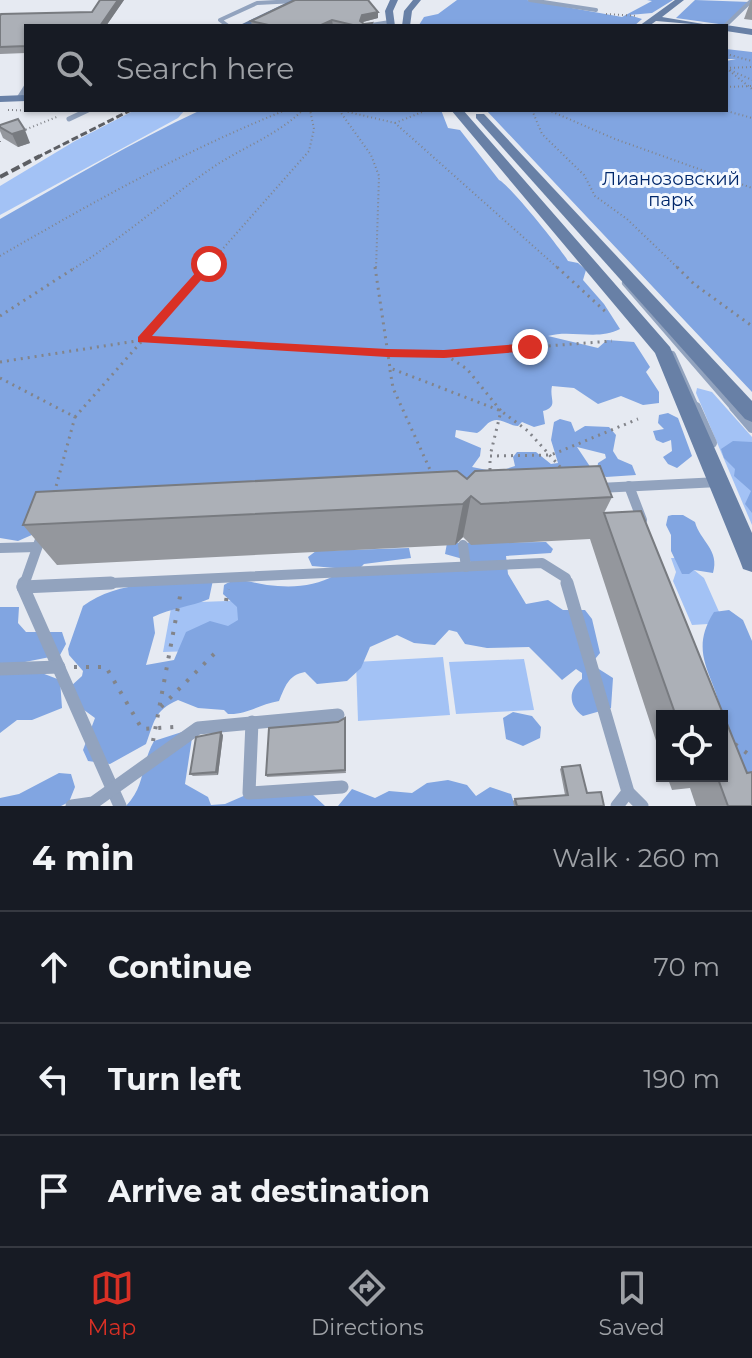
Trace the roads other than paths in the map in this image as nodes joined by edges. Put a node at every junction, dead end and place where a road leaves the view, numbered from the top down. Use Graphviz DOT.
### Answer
graph roads {
  1 [pos="297,0"];
  2 [pos="394,0"];
  3 [pos="417,0"];
  4 [pos="530,0"];
  5 [pos="680,0"];
  6 [pos="752,0"];
  7 [pos="596,10"];
  8 [pos="654,18"];
  9 [pos="225,24"];
  10 [pos="246,24"];
  11 [pos="390,24"];
  12 [pos="406,24"];
  13 [pos="646,24"];
  14 [pos="697,24"];
  15 [pos="728,25"];
  16 [pos="728,27"];
  17 [pos="752,32"];
  18 [pos="24,98"];
  19 [pos="0,99"];
  20 [pos="84,112"];
  21 [pos="459,112"];
  22 [pos="477,112"];
  23 [pos="69,119"];
  24 [pos="609,273"];
  25 [pos="752,414"];
  26 [pos="752,428"];
  27 [pos="719,482"];
  28 [pos="629,486"];
  29 [pos="580,490"];
  30 [pos="49,516"];
  31 [pos="646,529"];
  32 [pos="463,545"];
  33 [pos="37,547"];
  34 [pos="0,548"];
  35 [pos="750,548"];
  36 [pos="466,567"];
  37 [pos="23,587"];
  38 [pos="59,667"];
  39 [pos="0,669"];
  40 [pos="338,715"];
  41 [pos="252,722"];
  42 [pos="342,787"];
  43 [pos="113,788"];
  44 [pos="628,792"];
  45 [pos="72,806"];
  46 [pos="120,806"];
  47 [pos="617,806"];
  48 [pos="642,806"];
  1 -- 9 [label="lane"];
  1 -- 10 [label="main road"];
  2 -- 11 [label="main road"];
  3 -- 12 [label="main road"];
  4 -- 7 [label="lane"];
  5 -- 8 [label="main road"];
  6 -- 15 [label="lane"];
  8 -- 13 [label="main road"];
  8 -- 14 [label="main road"];
  16 -- 17 [label="main road"];
  18 -- 19 [label="main road"];
  20 -- 23 [label="lane"];
  21 -- 24 [label="main road"];
  22 -- 24 [label="main road"];
  24 -- 25 [label="main road"];
  24 -- 26 [label="lane"];
  24 -- 27 [label="main road"];
  24 -- 35 [label="lane"];
  27 -- 28 [label="lane"];
  27 -- 35 [label="main road"];
  28 -- 29 [label="lane"];
  28 -- 31 [label="lane"];
  30 -- 33 [label="lane"];
  32 -- 36 [label="lane"];
  33 -- 34 [label="lane"];
  33 -- 37 [label="lane"];
  36 -- 37 [label="lane"];
  36 -- 44 [label="lane"];
  37 -- 38 [label="lane"];
  38 -- 39 [label="lane"];
  38 -- 43 [label="lane"];
  40 -- 41 [label="lane"];
  41 -- 42 [label="lane"];
  41 -- 43 [label="lane"];
  43 -- 45 [label="lane"];
  43 -- 46 [label="lane"];
  44 -- 47 [label="lane"];
  44 -- 48 [label="lane"];
}
